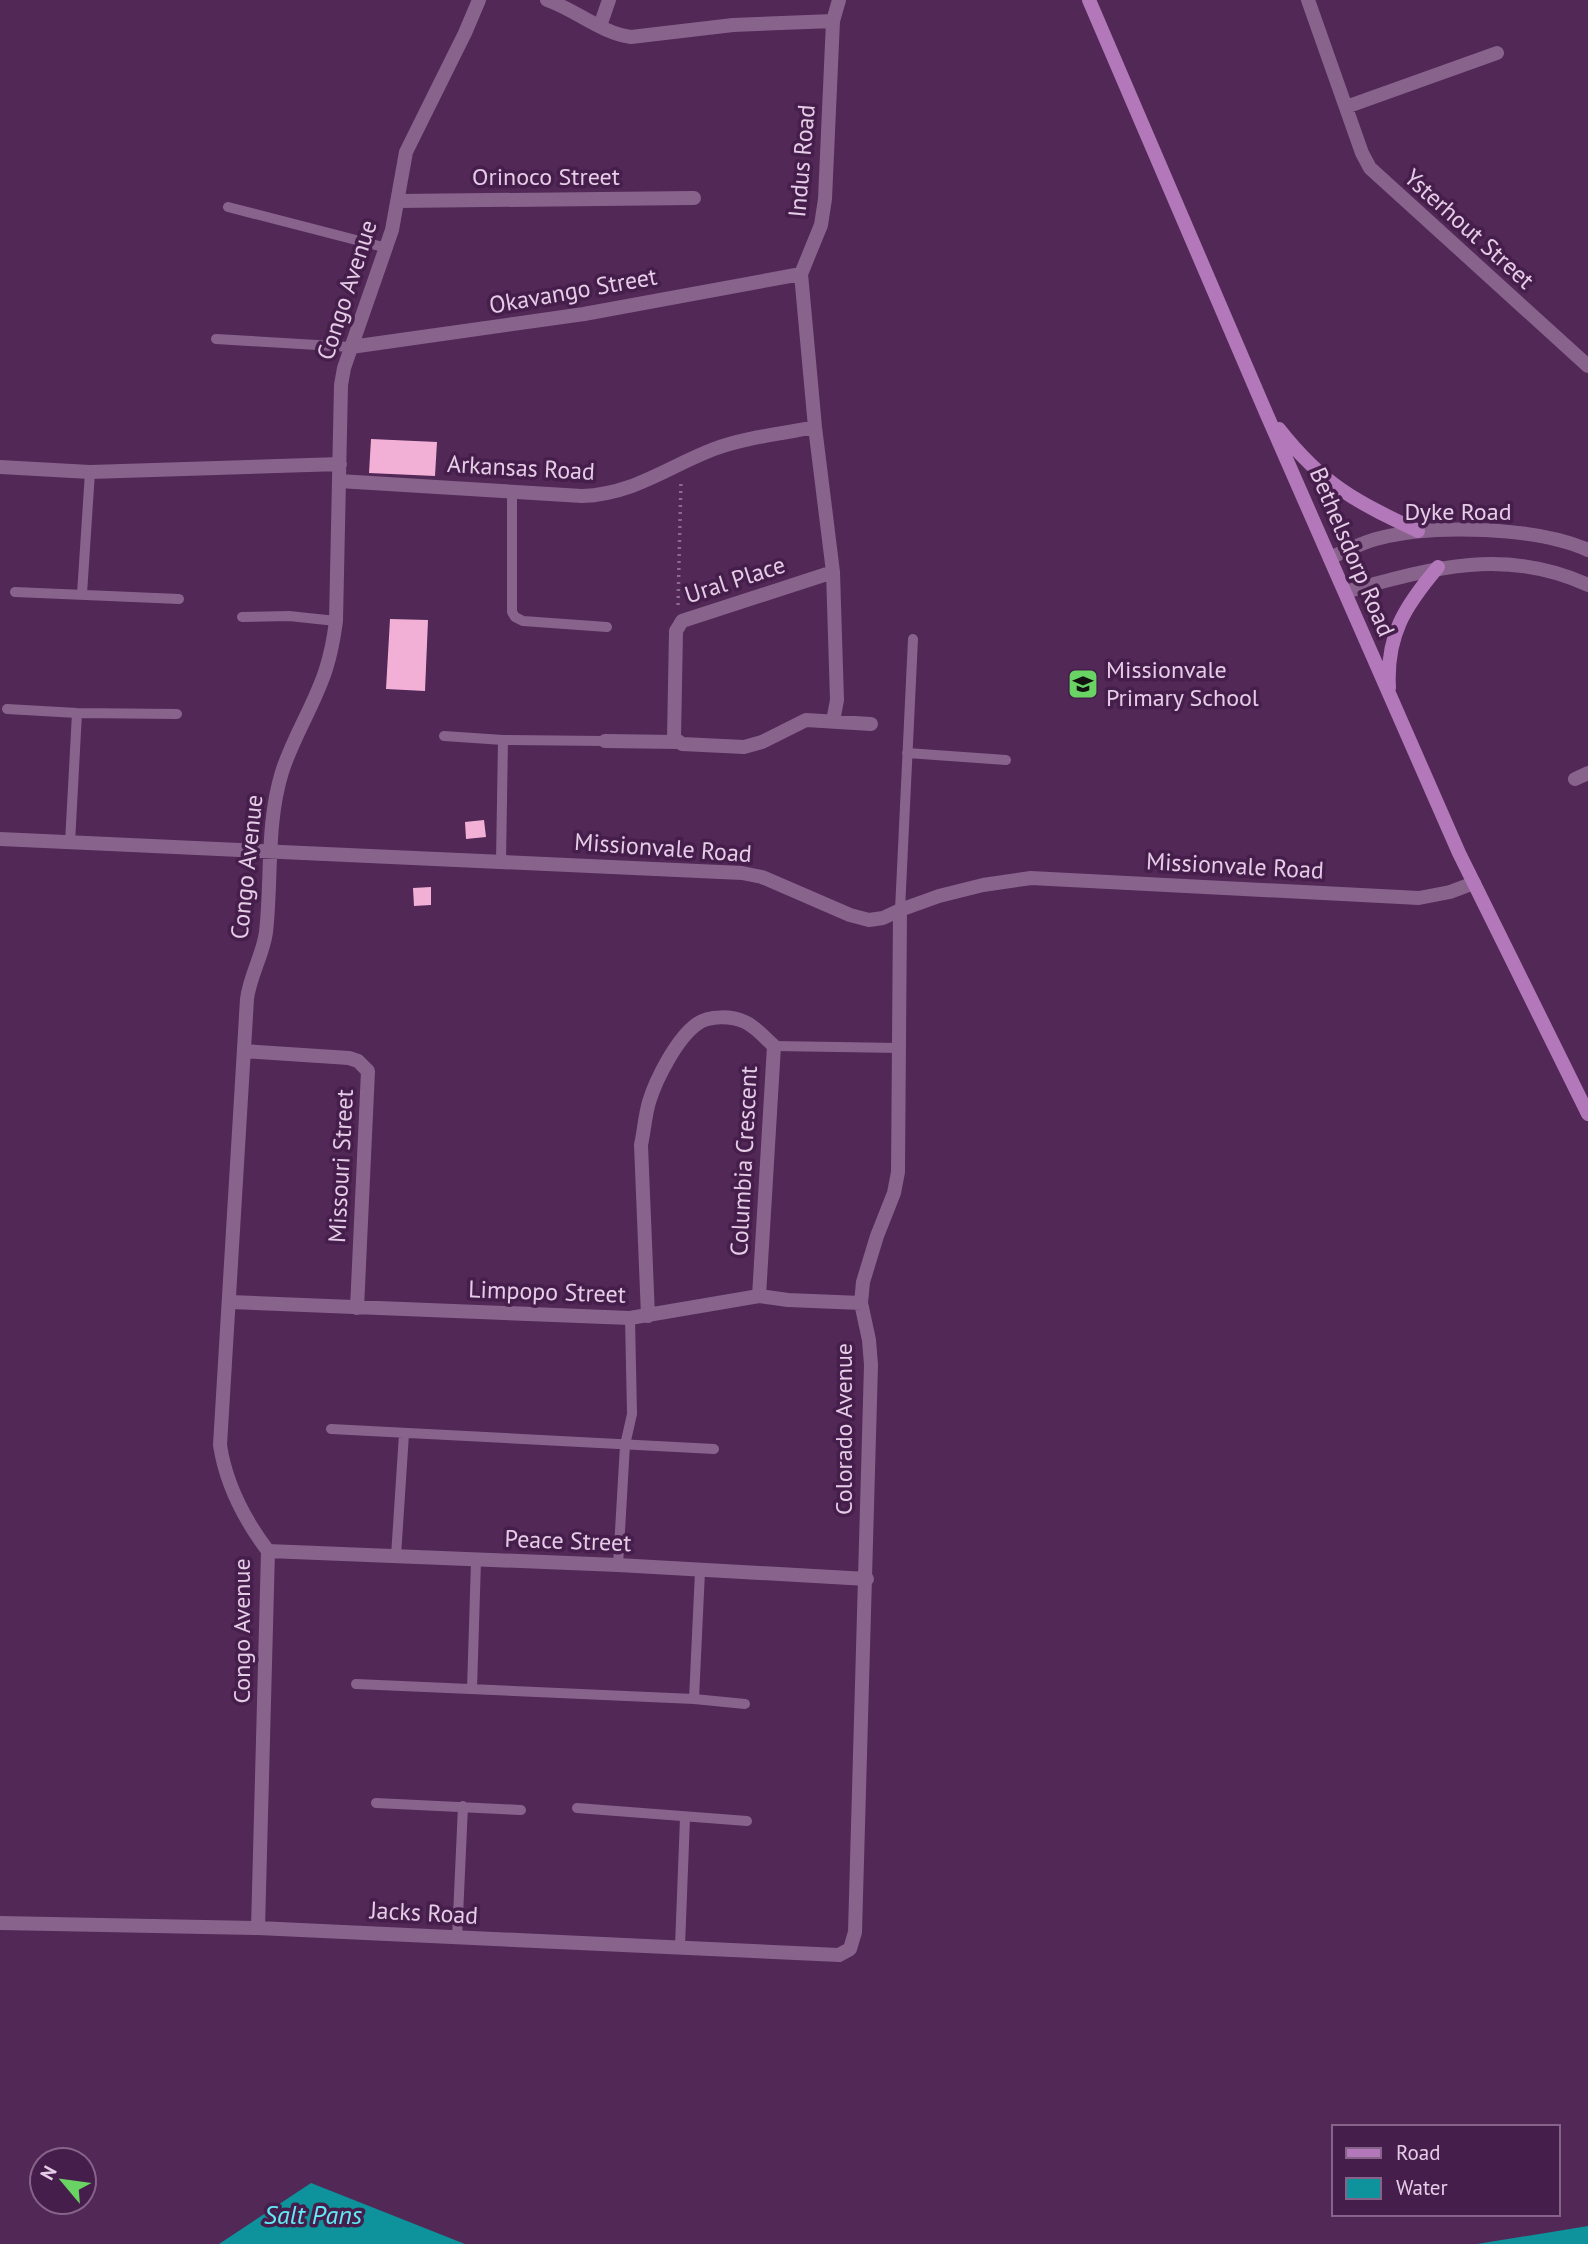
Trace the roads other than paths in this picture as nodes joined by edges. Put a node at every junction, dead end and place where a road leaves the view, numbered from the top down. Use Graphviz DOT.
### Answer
graph roads {
  1 [pos="479,0"];
  2 [pos="547,0"];
  3 [pos="609,0"];
  4 [pos="839,0"];
  5 [pos="1089,0"];
  6 [pos="1308,0"];
  7 [pos="833,21"];
  8 [pos="600,26"];
  9 [pos="1497,53"];
  10 [pos="1346,107"];
  11 [pos="694,198"];
  12 [pos="398,201"];
  13 [pos="228,207"];
  14 [pos="387,248"];
  15 [pos="801,274"];
  16 [pos="216,339"];
  17 [pos="351,347"];
  18 [pos="1588,366"];
  19 [pos="1267,415"];
  20 [pos="815,427"];
  21 [pos="340,464"];
  22 [pos="0,467"];
  23 [pos="90,472"];
  24 [pos="339,481"];
  25 [pos="512,492"];
  26 [pos="1418,531"];
  27 [pos="1588,550"];
  28 [pos="1331,558"];
  29 [pos="1438,567"];
  30 [pos="833,572"];
  31 [pos="1588,585"];
  32 [pos="15,592"];
  33 [pos="1345,592"];
  34 [pos="82,594"];
  35 [pos="179,599"];
  36 [pos="242,617"];
  37 [pos="336,621"];
  38 [pos="607,627"];
  39 [pos="913,639"];
  40 [pos="1390,698"];
  41 [pos="7,709"];
  42 [pos="78,713"];
  43 [pos="177,714"];
  44 [pos="833,721"];
  45 [pos="871,724"];
  46 [pos="444,736"];
  47 [pos="503,740"];
  48 [pos="605,741"];
  49 [pos="677,742"];
  50 [pos="907,753"];
  51 [pos="1006,760"];
  52 [pos="0,839"];
  53 [pos="70,843"];
  54 [pos="270,853"];
  55 [pos="501,861"];
  56 [pos="1474,883"];
  57 [pos="900,910"];
  58 [pos="774,1046"];
  59 [pos="900,1048"];
  60 [pos="244,1051"];
  61 [pos="1588,1114"];
  62 [pos="759,1296"];
  63 [pos="230,1302"];
  64 [pos="861,1303"];
  65 [pos="357,1308"];
  66 [pos="648,1316"];
  67 [pos="630,1318"];
  68 [pos="331,1429"];
  69 [pos="404,1434"];
  70 [pos="625,1445"];
  71 [pos="714,1449"];
  72 [pos="268,1551"];
  73 [pos="396,1556"];
  74 [pos="476,1561"];
  75 [pos="618,1565"];
  76 [pos="700,1570"];
  77 [pos="867,1579"];
  78 [pos="356,1684"];
  79 [pos="472,1689"];
  80 [pos="694,1699"];
  81 [pos="745,1704"];
  82 [pos="376,1803"];
  83 [pos="463,1806"];
  84 [pos="577,1808"];
  85 [pos="520,1810"];
  86 [pos="685,1818"];
  87 [pos="747,1821"];
  88 [pos="0,1923"];
  89 [pos="258,1928"];
  90 [pos="457,1938"];
  91 [pos="680,1946"];
  92 [pos="846,1952"];
  1 -- 12 [label="street, Congo Avenue"];
  2 -- 8 [label="street"];
  3 -- 8 [label="street"];
  4 -- 7 [label="street, Indus Road"];
  5 -- 19 [label="main road, Bethelsdorp Road"];
  6 -- 10 [label="street, Ysterhout Street"];
  7 -- 8 [label="street"];
  7 -- 15 [label="street, Indus Road"];
  9 -- 10 [label="street"];
  10 -- 18 [label="street, Ysterhout Street"];
  11 -- 12 [label="street, Orinoco Street"];
  12 -- 14 [label="street, Congo Avenue"];
  13 -- 14 [label="lane"];
  14 -- 17 [label="street, Congo Avenue"];
  15 -- 17 [label="street, Okavango Street"];
  15 -- 20 [label="street, Indus Road"];
  16 -- 17 [label="lane"];
  17 -- 21 [label="street, Congo Avenue"];
  19 -- 26 [label="main road"];
  19 -- 28 [label="main road, Bethelsdorp Road"];
  20 -- 25 [label="street, Arkansas Road"];
  20 -- 30 [label="street, Indus Road"];
  21 -- 23 [label="street"];
  21 -- 24 [label="street, Congo Avenue"];
  22 -- 23 [label="street"];
  23 -- 34 [label="lane"];
  24 -- 25 [label="street, Arkansas Road"];
  24 -- 37 [label="street, Congo Avenue"];
  25 -- 38 [label="lane"];
  26 -- 27 [label="street, Dyke Road"];
  26 -- 28 [label="street, Dyke Road"];
  28 -- 33 [label="main road, Bethelsdorp Road"];
  29 -- 31 [label="street"];
  29 -- 33 [label="street"];
  29 -- 40 [label="main road"];
  30 -- 44 [label="street, Indus Road"];
  30 -- 49 [label="street, Ural Place"];
  32 -- 34 [label="lane"];
  33 -- 40 [label="main road, Bethelsdorp Road"];
  34 -- 35 [label="lane"];
  36 -- 37 [label="lane"];
  37 -- 54 [label="street, Congo Avenue"];
  39 -- 50 [label="lane"];
  40 -- 56 [label="main road, Bethelsdorp Road"];
  41 -- 42 [label="lane"];
  42 -- 43 [label="lane"];
  42 -- 53 [label="lane"];
  44 -- 45 [label="street"];
  44 -- 49 [label="street"];
  46 -- 47 [label="lane"];
  47 -- 48 [label="lane"];
  47 -- 55 [label="lane"];
  48 -- 49 [label="street"];
  50 -- 51 [label="lane"];
  50 -- 57 [label="lane"];
  52 -- 53 [label="street, Missionvale Road"];
  53 -- 54 [label="street, Missionvale Road"];
  54 -- 55 [label="street, Missionvale Road"];
  54 -- 60 [label="street, Congo Avenue"];
  55 -- 57 [label="street, Missionvale Road"];
  56 -- 57 [label="street, Missionvale Road"];
  56 -- 61 [label="main road, Bethelsdorp Road"];
  57 -- 59 [label="street, Colorado Avenue"];
  58 -- 59 [label="lane"];
  58 -- 62 [label="street, Columbia Crescent"];
  58 -- 66 [label="street, Columbia Crescent"];
  59 -- 64 [label="street, Colorado Avenue"];
  60 -- 63 [label="street, Congo Avenue"];
  60 -- 65 [label="street, Missouri Street"];
  62 -- 64 [label="street, Limpopo Street"];
  62 -- 66 [label="street, Limpopo Street"];
  63 -- 65 [label="street, Limpopo Street"];
  63 -- 72 [label="street, Congo Avenue"];
  64 -- 77 [label="street, Colorado Avenue"];
  65 -- 67 [label="street, Limpopo Street"];
  66 -- 67 [label="street, Limpopo Street"];
  67 -- 70 [label="lane"];
  68 -- 69 [label="lane"];
  69 -- 70 [label="lane"];
  69 -- 73 [label="lane"];
  70 -- 71 [label="lane"];
  70 -- 75 [label="lane"];
  72 -- 73 [label="street, Peace Street"];
  72 -- 89 [label="street, Congo Avenue"];
  73 -- 74 [label="street, Peace Street"];
  74 -- 75 [label="street, Peace Street"];
  74 -- 79 [label="lane"];
  75 -- 76 [label="street, Peace Street"];
  76 -- 77 [label="street, Peace Street"];
  76 -- 80 [label="lane"];
  77 -- 92 [label="street, Colorado Avenue"];
  78 -- 79 [label="lane"];
  79 -- 80 [label="lane"];
  80 -- 81 [label="lane"];
  82 -- 83 [label="lane"];
  83 -- 85 [label="lane"];
  83 -- 90 [label="lane"];
  84 -- 86 [label="lane"];
  86 -- 87 [label="lane"];
  86 -- 91 [label="lane"];
  88 -- 89 [label="street, Jacks Road"];
  89 -- 90 [label="street, Jacks Road"];
  90 -- 91 [label="street, Jacks Road"];
  91 -- 92 [label="street, Jacks Road"];
}
